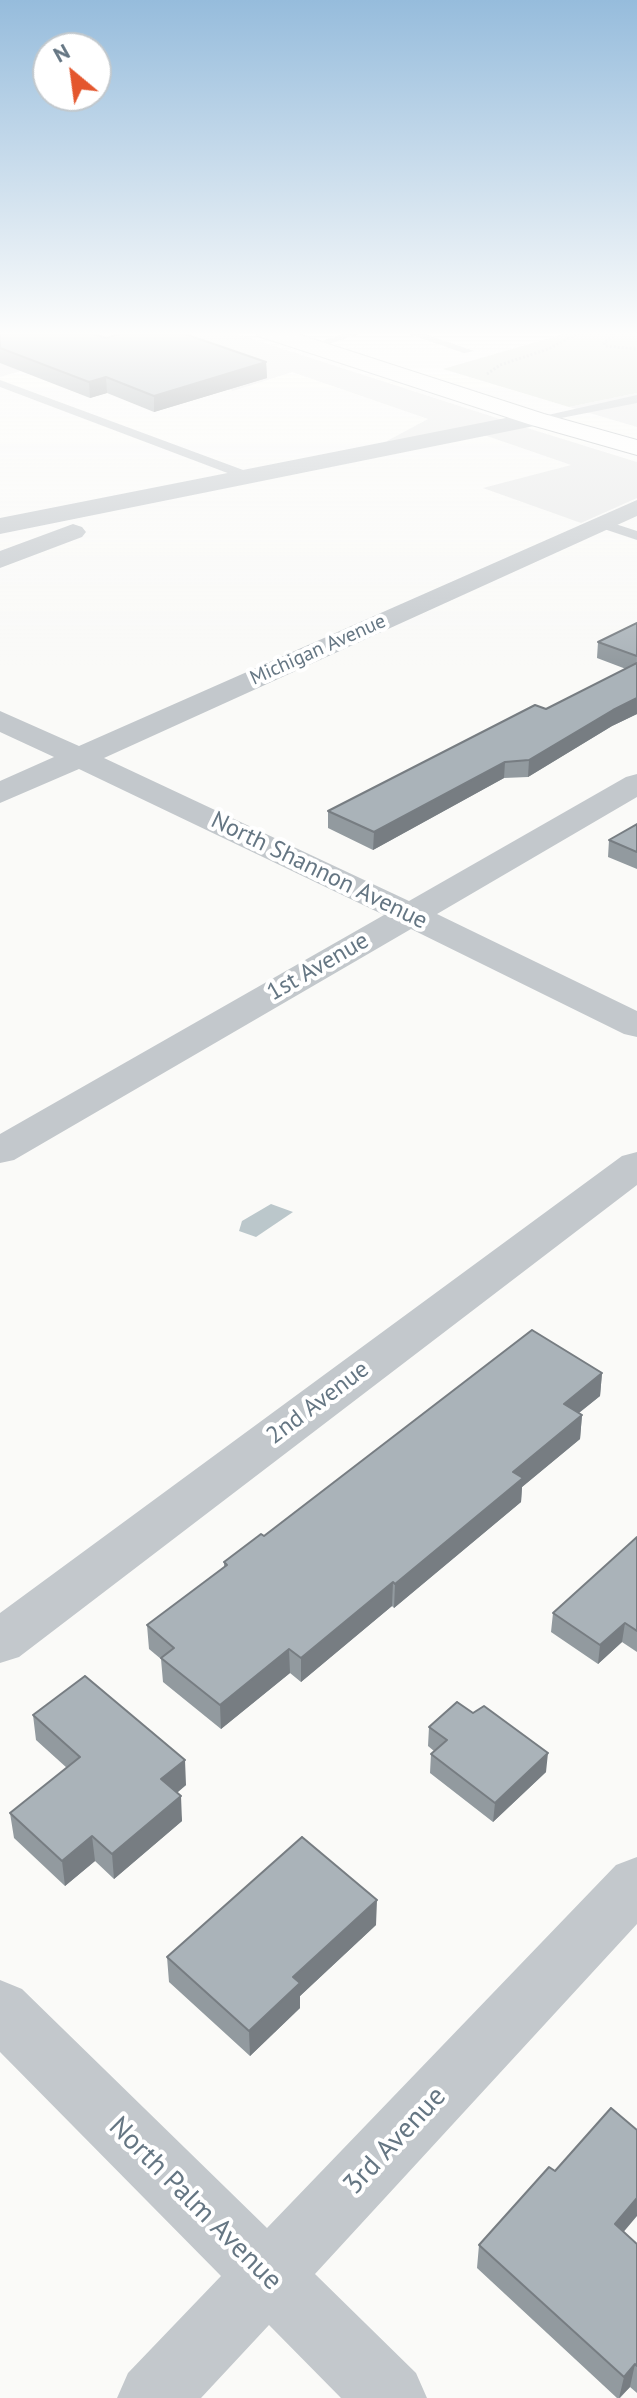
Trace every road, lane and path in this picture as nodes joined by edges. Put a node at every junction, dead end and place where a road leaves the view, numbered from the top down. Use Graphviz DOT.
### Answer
graph roads {
  1 [pos="159,443"];
  2 [pos="418,443"];
  3 [pos="250,477"];
  4 [pos="175,492"];
  5 [pos="637,507"];
  6 [pos="600,523"];
  7 [pos="0,526"];
  8 [pos="637,536"];
  9 [pos="0,560"];
  10 [pos="0,720"];
  11 [pos="79,757"];
  12 [pos="637,784"];
  13 [pos="0,793"];
  14 [pos="409,914"];
  15 [pos="637,1026"];
  16 [pos="0,1151"];
  17 [pos="637,1165"];
  18 [pos="0,1642"];
  19 [pos="637,1883"];
  20 [pos="0,2009"];
  21 [pos="267,2278"];
  22 [pos="153,2398"];
  23 [pos="391,2398"];
  1 -- 3 [label="lane"];
  2 -- 3 [label="street"];
  3 -- 4 [label="street"];
  4 -- 7 [label="street"];
  4 -- 9 [label="street"];
  5 -- 6 [label="street, Michigan Avenue"];
  6 -- 8 [label="lane"];
  6 -- 11 [label="street, Michigan Avenue"];
  10 -- 11 [label="street, North Shannon Avenue"];
  11 -- 13 [label="street, Michigan Avenue"];
  11 -- 14 [label="street, North Shannon Avenue"];
  12 -- 14 [label="street, 1st Avenue"];
  14 -- 15 [label="street, North Shannon Avenue"];
  14 -- 16 [label="street, 1st Avenue"];
  17 -- 18 [label="street, 2nd Avenue"];
  19 -- 21 [label="street, 3rd Avenue"];
  20 -- 21 [label="street, North Palm Avenue"];
  21 -- 22 [label="street, 3rd Avenue"];
  21 -- 23 [label="street, North Palm Avenue"];
}
